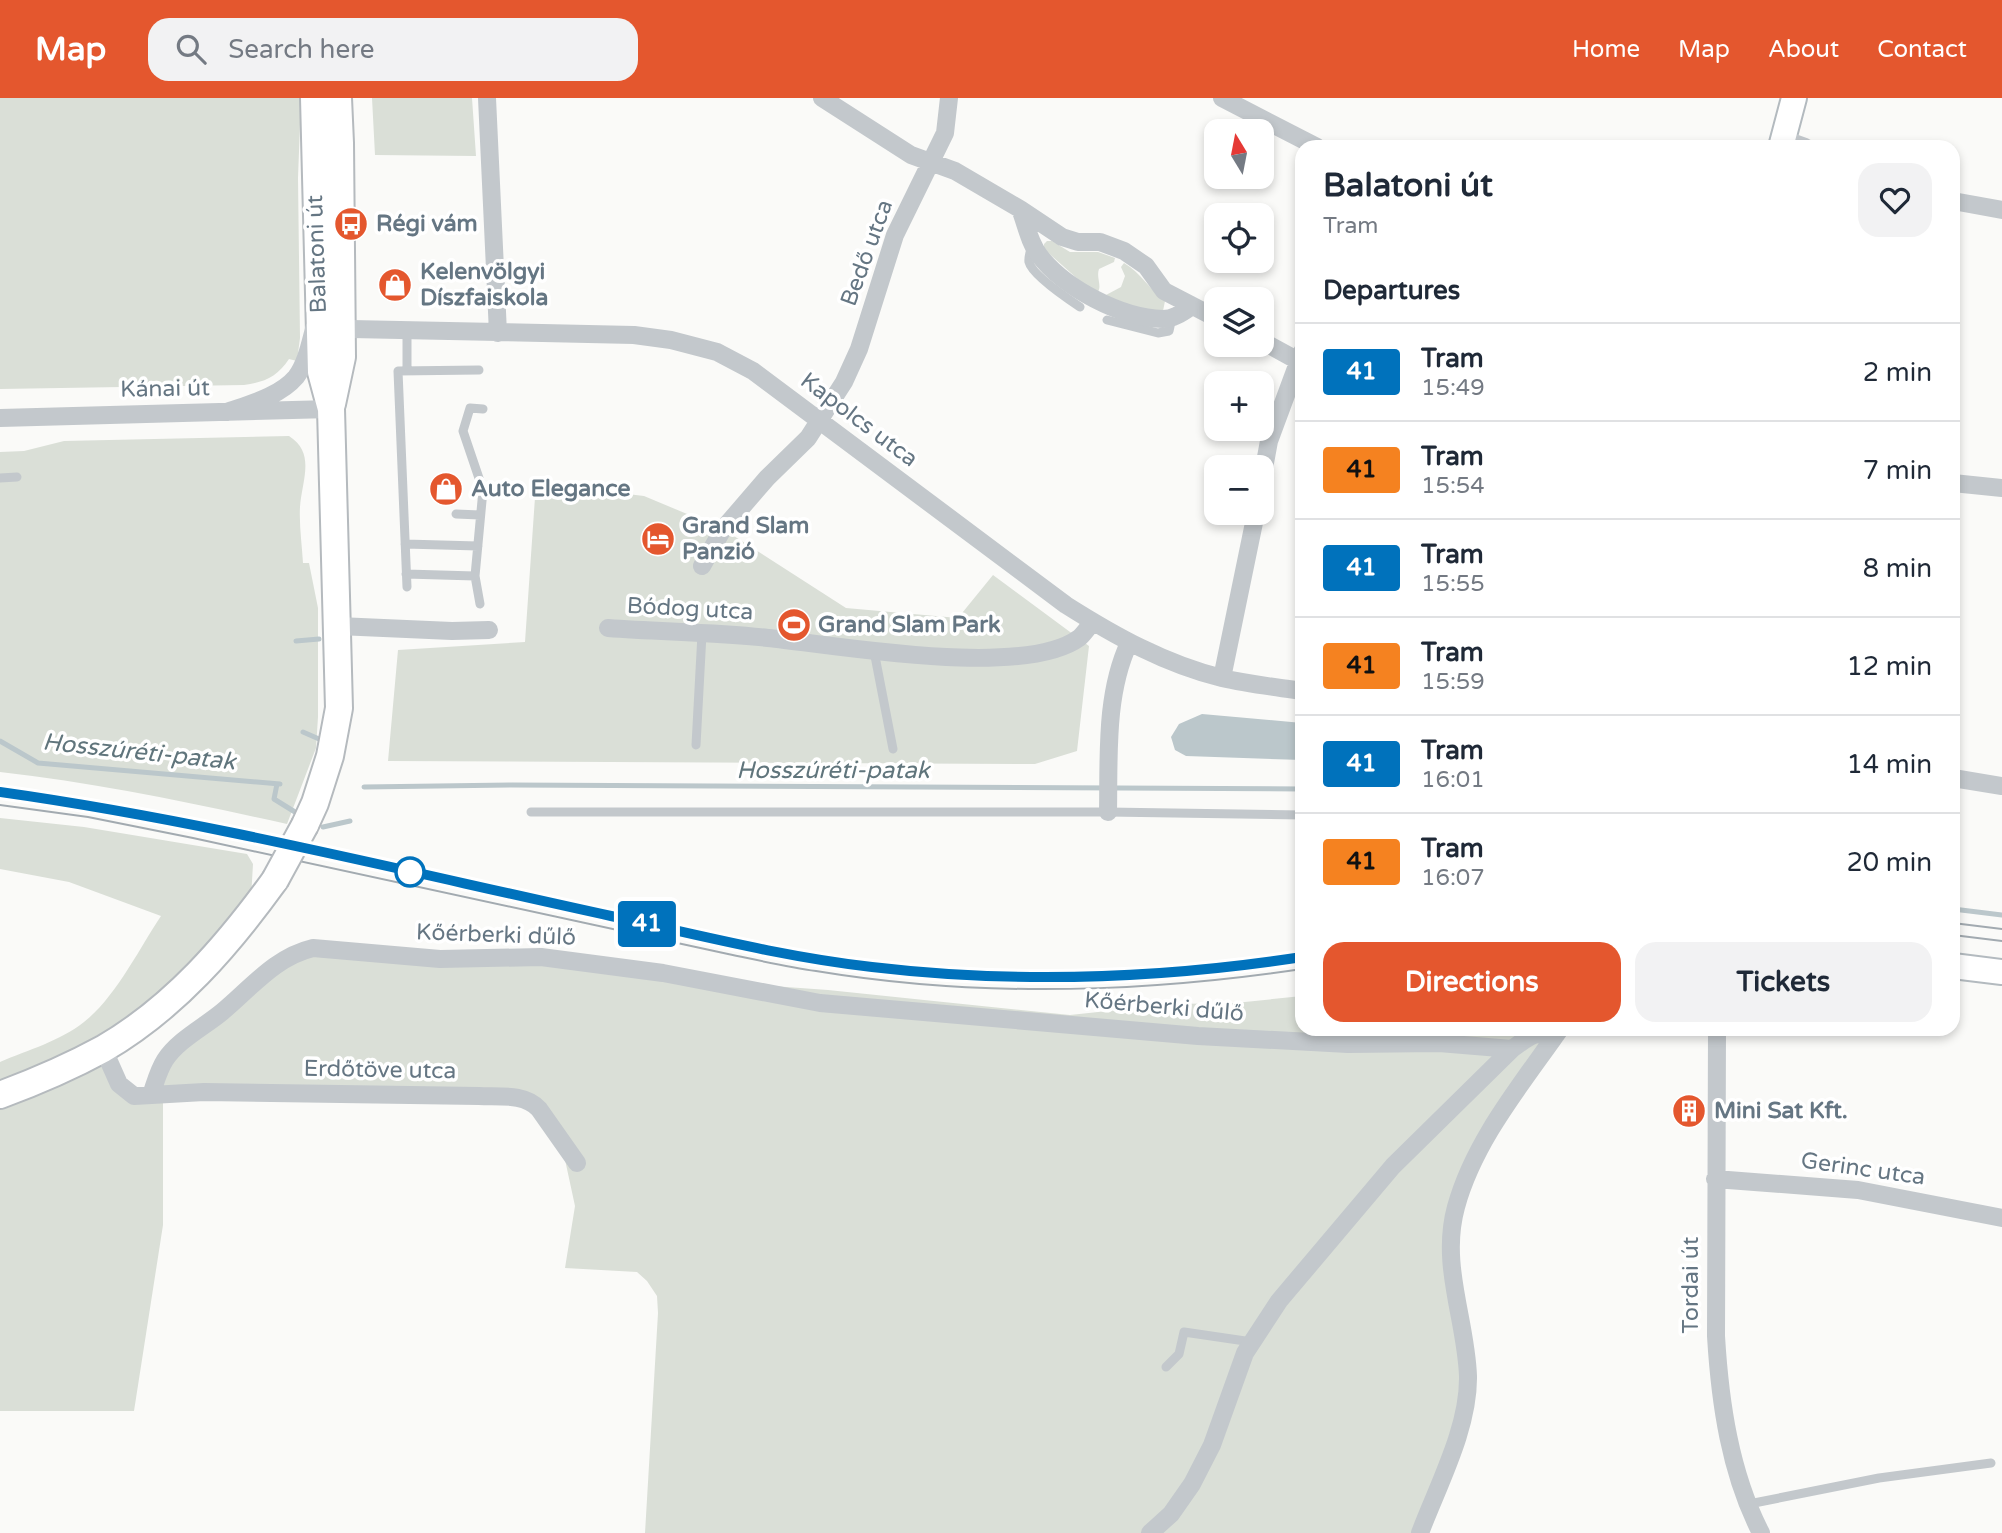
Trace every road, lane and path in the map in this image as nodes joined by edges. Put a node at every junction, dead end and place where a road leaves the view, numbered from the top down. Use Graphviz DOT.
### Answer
graph roads {
  1 [pos="314,98"];
  2 [pos="338,98"];
  3 [pos="487,98"];
  4 [pos="822,98"];
  5 [pos="949,98"];
  6 [pos="1222,98"];
  7 [pos="1794,98"];
  8 [pos="1303,140"];
  9 [pos="1789,140"];
  10 [pos="932,162"];
  11 [pos="1960,202"];
  12 [pos="2001,205"];
  13 [pos="1020,209"];
  14 [pos="1032,243"];
  15 [pos="1192,306"];
  16 [pos="1080,307"];
  17 [pos="319,310"];
  18 [pos="1204,312"];
  19 [pos="1172,317"];
  20 [pos="1107,320"];
  21 [pos="342,329"];
  22 [pos="407,331"];
  23 [pos="498,333"];
  24 [pos="1274,347"];
  25 [pos="1295,356"];
  26 [pos="407,370"];
  27 [pos="479,370"];
  28 [pos="1295,374"];
  29 [pos="331,409"];
  30 [pos="483,409"];
  31 [pos="227,412"];
  32 [pos="0,418"];
  33 [pos="820,421"];
  34 [pos="1266,455"];
  35 [pos="17,477"];
  36 [pos="0,478"];
  37 [pos="1960,484"];
  38 [pos="2002,488"];
  39 [pos="456,514"];
  40 [pos="480,515"];
  41 [pos="1254,525"];
  42 [pos="405,544"];
  43 [pos="478,546"];
  44 [pos="702,566"];
  45 [pos="406,574"];
  46 [pos="475,576"];
  47 [pos="407,587"];
  48 [pos="480,604"];
  49 [pos="1093,622"];
  50 [pos="338,626"];
  51 [pos="608,628"];
  52 [pos="489,630"];
  53 [pos="702,634"];
  54 [pos="1129,643"];
  55 [pos="874,651"];
  56 [pos="1222,678"];
  57 [pos="1295,690"];
  58 [pos="696,745"];
  59 [pos="893,749"];
  60 [pos="1960,779"];
  61 [pos="2002,786"];
  62 [pos="1108,806"];
  63 [pos="531,812"];
  64 [pos="1295,815"];
  65 [pos="1960,967"];
  66 [pos="2002,972"];
  67 [pos="1530,1036"];
  68 [pos="1555,1036"];
  69 [pos="1717,1036"];
  70 [pos="103,1048"];
  71 [pos="1512,1049"];
  72 [pos="151,1095"];
  73 [pos="0,1096"];
  74 [pos="577,1163"];
  75 [pos="1715,1179"];
  76 [pos="2002,1218"];
  77 [pos="1251,1342"];
  78 [pos="1166,1367"];
  79 [pos="1990,1462"];
  80 [pos="1749,1504"];
  81 [pos="1150,1533"];
  82 [pos="1420,1533"];
  83 [pos="1761,1533"];
  1 -- 17 [label="main road, Balatoni út"];
  2 -- 21 [label="main road, Balatoni út"];
  3 -- 23 [label="street"];
  4 -- 10 [label="street"];
  5 -- 10 [label="street, Bedő utca"];
  6 -- 8 [label="street"];
  7 -- 9 [label="street"];
  10 -- 13 [label="street"];
  10 -- 33 [label="street, Bedő utca"];
  11 -- 12 [label="street"];
  13 -- 14 [label="street"];
  13 -- 15 [label="street"];
  14 -- 16 [label="lane"];
  14 -- 19 [label="street"];
  15 -- 18 [label="street"];
  15 -- 19 [label="street"];
  17 -- 21 [label="street"];
  17 -- 29 [label="main road, Balatoni út"];
  17 -- 31 [label="street"];
  19 -- 20 [label="lane"];
  21 -- 22 [label="street, Kapolcs utca"];
  21 -- 29 [label="main road, Balatoni út"];
  22 -- 23 [label="street, Kapolcs utca"];
  22 -- 26 [label="lane"];
  23 -- 33 [label="street, Kapolcs utca"];
  24 -- 25 [label="street"];
  26 -- 27 [label="lane"];
  26 -- 42 [label="lane"];
  28 -- 34 [label="street"];
  29 -- 31 [label="street, Kánai út"];
  29 -- 50 [label="main road, Balatoni út"];
  30 -- 40 [label="lane"];
  31 -- 32 [label="street, Kánai út"];
  33 -- 44 [label="street, Bedő utca"];
  33 -- 49 [label="street, Kapolcs utca"];
  35 -- 36 [label="lane"];
  37 -- 38 [label="street"];
  39 -- 40 [label="lane"];
  40 -- 43 [label="lane"];
  41 -- 56 [label="street"];
  42 -- 43 [label="lane"];
  42 -- 45 [label="lane"];
  43 -- 46 [label="lane"];
  45 -- 46 [label="lane"];
  45 -- 47 [label="lane"];
  46 -- 48 [label="lane"];
  49 -- 54 [label="street, Kapolcs utca"];
  49 -- 55 [label="street, Bódog utca"];
  50 -- 52 [label="street"];
  50 -- 70 [label="main road, Balatoni út, bridge"];
  51 -- 53 [label="street, Bódog utca"];
  53 -- 55 [label="street, Bódog utca"];
  53 -- 58 [label="lane"];
  54 -- 56 [label="street, Kapolcs utca"];
  54 -- 62 [label="street"];
  55 -- 59 [label="lane"];
  56 -- 57 [label="street, Kapolcs utca"];
  60 -- 61 [label="street"];
  62 -- 63 [label="lane"];
  62 -- 64 [label="lane"];
  65 -- 66 [label="street"];
  67 -- 71 [label="street"];
  68 -- 82 [label="street"];
  69 -- 75 [label="street, Tordai út"];
  70 -- 72 [label="street, Erdőtöve utca"];
  70 -- 73 [label="main road, Balatoni út"];
  71 -- 72 [label="street, Kőérberki dűlő"];
  71 -- 77 [label="street"];
  72 -- 74 [label="street, Erdőtöve utca"];
  75 -- 76 [label="street, Gerinc utca"];
  75 -- 80 [label="street, Tordai út"];
  77 -- 78 [label="lane"];
  77 -- 81 [label="street"];
  79 -- 80 [label="lane"];
  80 -- 83 [label="street, Tordai út"];
}
